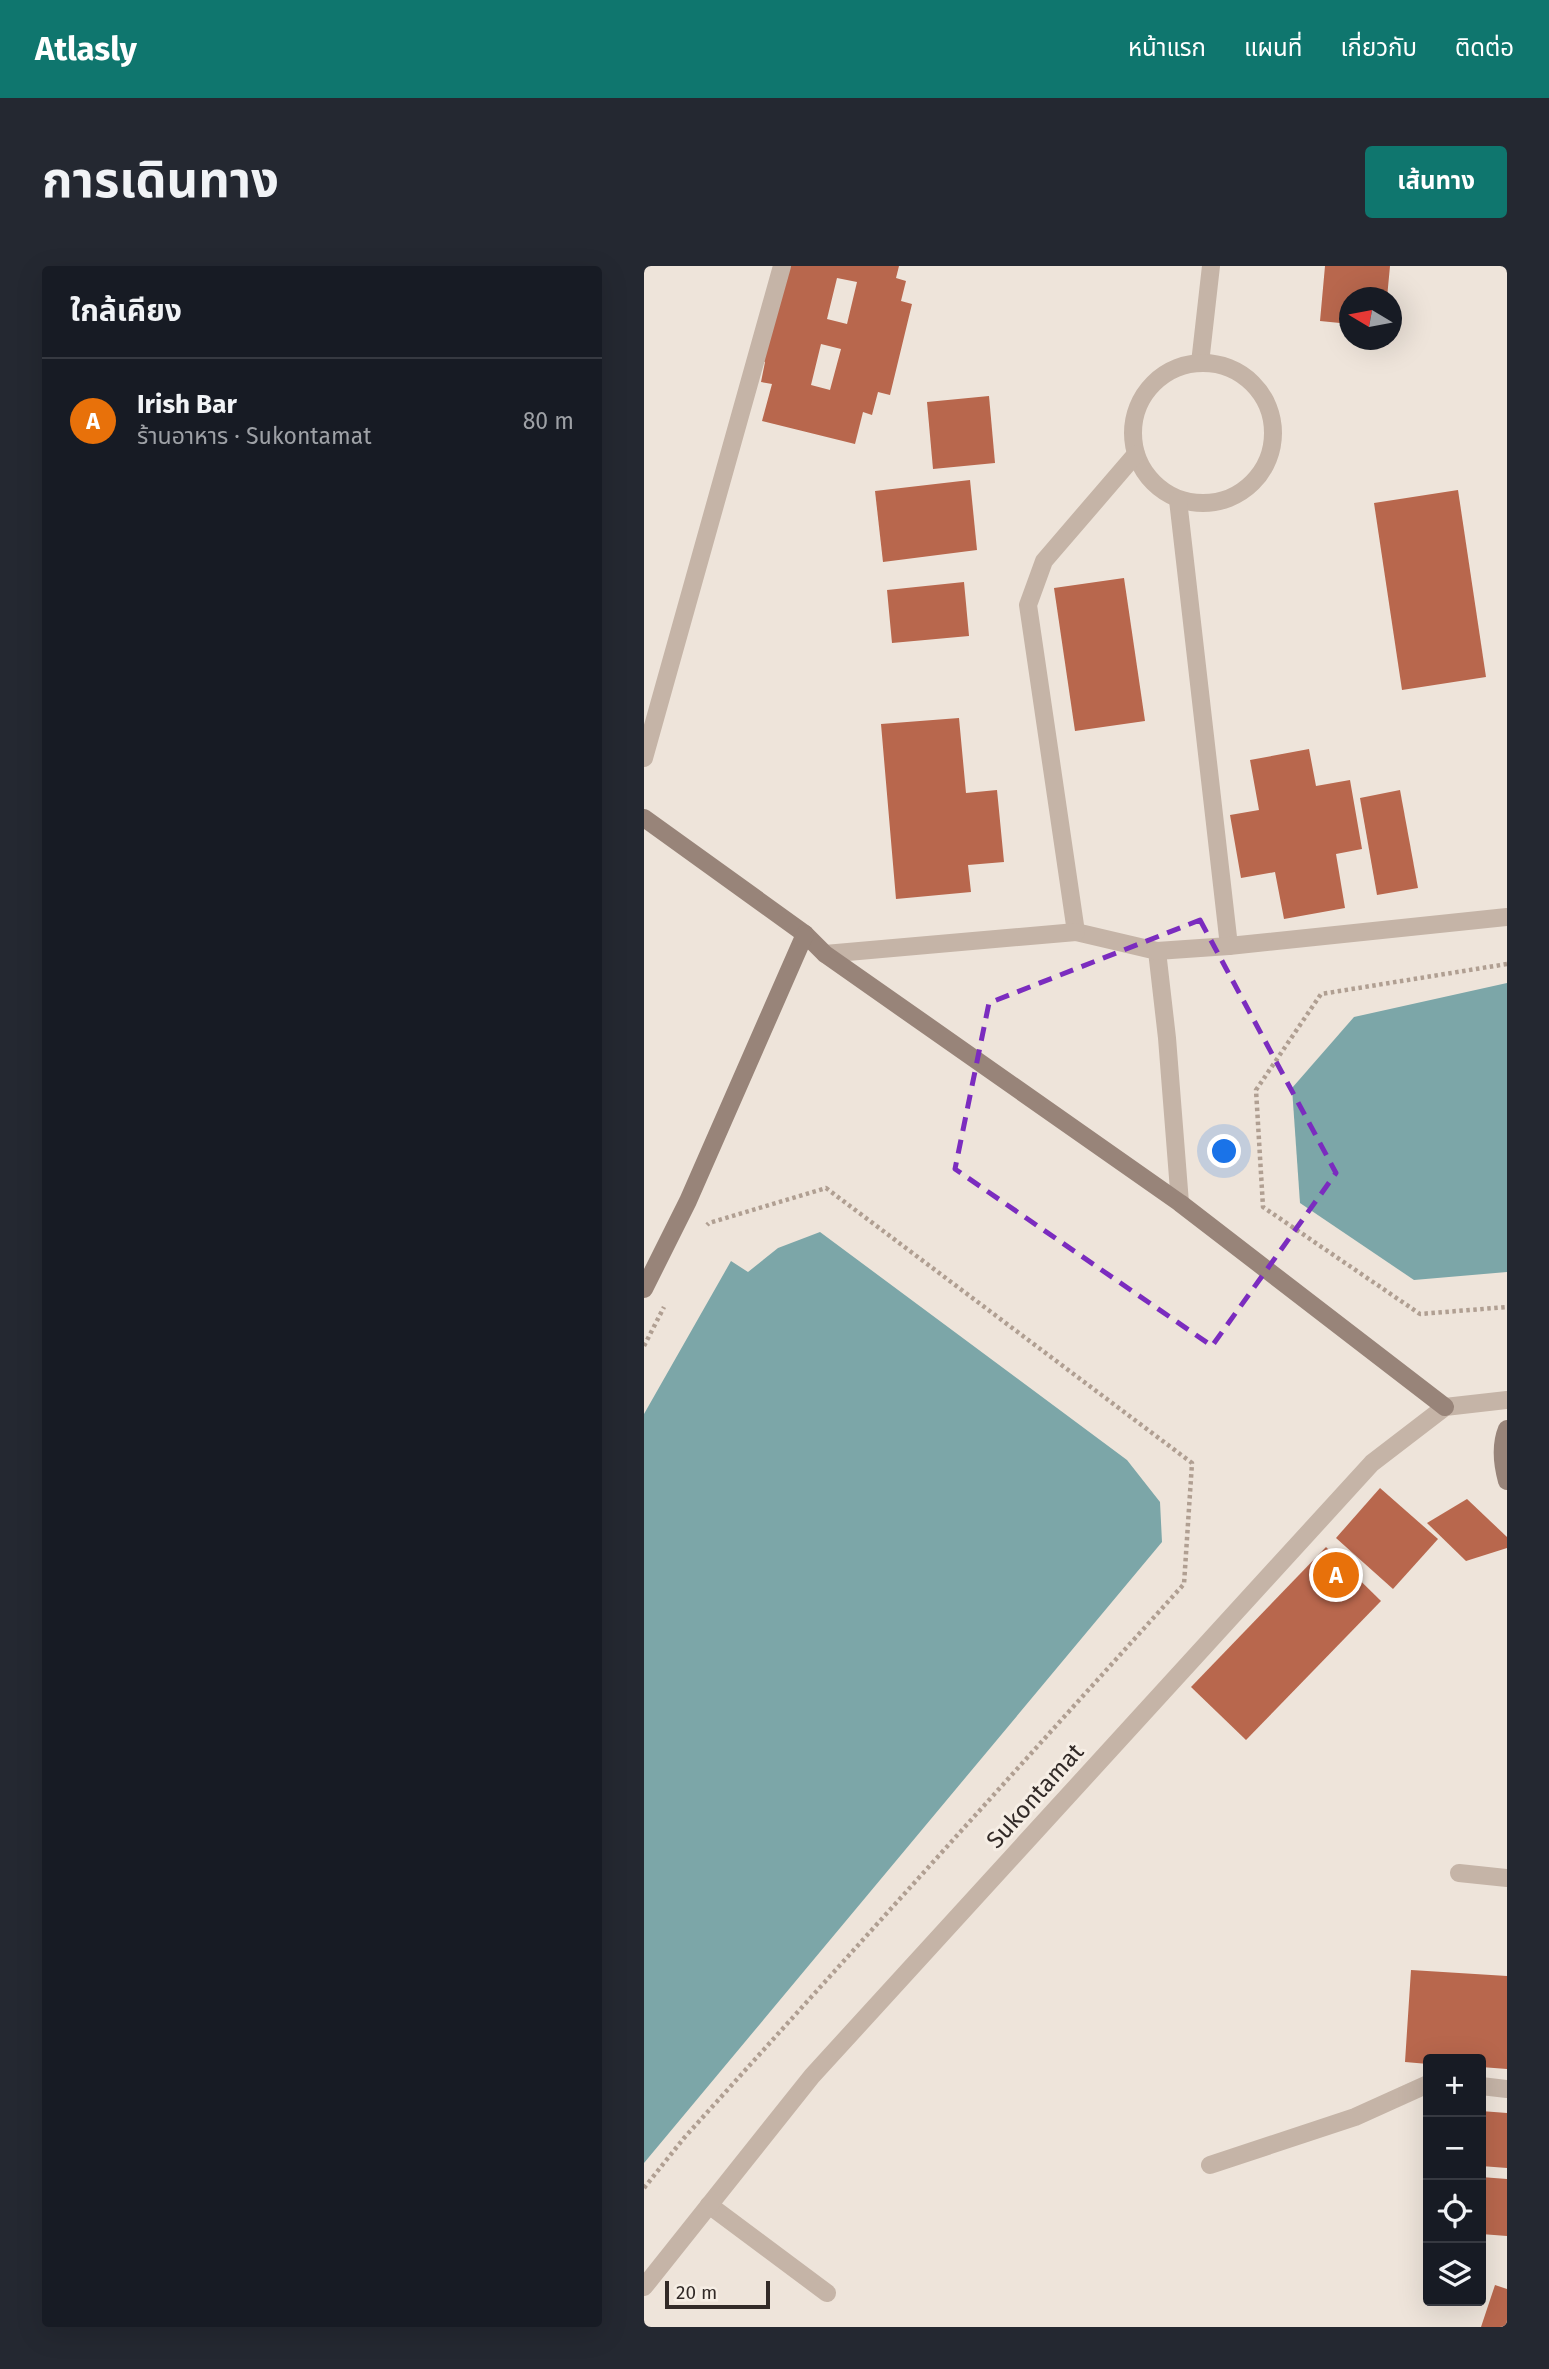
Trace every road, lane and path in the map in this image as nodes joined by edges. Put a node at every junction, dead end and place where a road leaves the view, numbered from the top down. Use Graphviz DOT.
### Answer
graph roads {
  1 [pos="782,266"];
  2 [pos="1211,266"];
  3 [pos="1200,363"];
  4 [pos="1136,454"];
  5 [pos="1178,500"];
  6 [pos="644,758"];
  7 [pos="644,818"];
  8 [pos="1507,917"];
  9 [pos="1076,932"];
  10 [pos="805,934"];
  11 [pos="1229,946"];
  12 [pos="1157,951"];
  13 [pos="825,954"];
  14 [pos="1507,964"];
  15 [pos="1180,1203"];
  16 [pos="702,1235"];
  17 [pos="644,1289"];
  18 [pos="670,1296"];
  19 [pos="1507,1307"];
  20 [pos="644,1346"];
  21 [pos="1507,1400"];
  22 [pos="1445,1407"];
  23 [pos="1507,1429"];
  24 [pos="1507,1480"];
  25 [pos="1459,1873"];
  26 [pos="1507,1878"];
  27 [pos="1423,2086"];
  28 [pos="1486,2087"];
  29 [pos="1507,2089"];
  30 [pos="1210,2165"];
  31 [pos="644,2188"];
  32 [pos="709,2206"];
  33 [pos="644,2287"];
  34 [pos="827,2294"];
  1 -- 6 [label="street"];
  2 -- 3 [label="street"];
  3 -- 4 [label="street"];
  3 -- 5 [label="street"];
  4 -- 5 [label="street"];
  4 -- 9 [label="street"];
  5 -- 11 [label="street"];
  7 -- 10 [label="street"];
  8 -- 11 [label="street"];
  9 -- 12 [label="street"];
  9 -- 13 [label="street"];
  10 -- 13 [label="street"];
  10 -- 17 [label="street"];
  11 -- 12 [label="street"];
  12 -- 15 [label="street"];
  13 -- 15 [label="street"];
  14 -- 19 [label="path"];
  15 -- 22 [label="street"];
  16 -- 31 [label="path"];
  18 -- 20 [label="path"];
  21 -- 22 [label="street"];
  22 -- 32 [label="street, Sukontamat"];
  23 -- 24 [label="street"];
  25 -- 26 [label="street"];
  27 -- 30 [label="street"];
  28 -- 29 [label="street"];
  32 -- 33 [label="street, Sukontamat"];
  32 -- 34 [label="street"];
}
